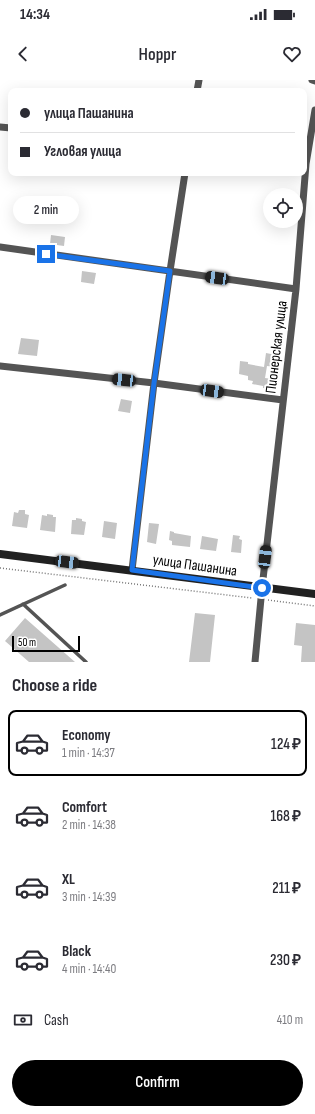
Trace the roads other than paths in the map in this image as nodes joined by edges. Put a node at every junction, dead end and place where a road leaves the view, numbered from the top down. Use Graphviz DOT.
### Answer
graph roads {
  1 [pos="315,110"];
  2 [pos="307,153"];
  3 [pos="185,176"];
  4 [pos="304,176"];
  5 [pos="0,247"];
  6 [pos="170,271"];
  7 [pos="296,289"];
  8 [pos="0,366"];
  9 [pos="154,383"];
  10 [pos="283,400"];
  11 [pos="0,554"];
  12 [pos="132,570"];
  13 [pos="65,585"];
  14 [pos="262,588"];
  15 [pos="315,594"];
  16 [pos="23,604"];
  17 [pos="0,615"];
  18 [pos="86,662"];
  19 [pos="255,662"];
  1 -- 2 [label="street, Пионерская улица"];
  3 -- 6 [label="street"];
  4 -- 7 [label="street, Пионерская улица"];
  5 -- 6 [label="street"];
  6 -- 7 [label="street"];
  6 -- 9 [label="street"];
  7 -- 10 [label="street, Пионерская улица"];
  8 -- 9 [label="street"];
  9 -- 10 [label="street"];
  9 -- 12 [label="street"];
  10 -- 14 [label="street, Пионерская улица"];
  11 -- 12 [label="main road, улица Пашанина"];
  12 -- 14 [label="main road, улица Пашанина"];
  13 -- 16 [label="lane"];
  14 -- 15 [label="main road, улица Пашанина"];
  14 -- 19 [label="street, Пионерская улица"];
  16 -- 17 [label="lane"];
  16 -- 18 [label="lane"];
}
